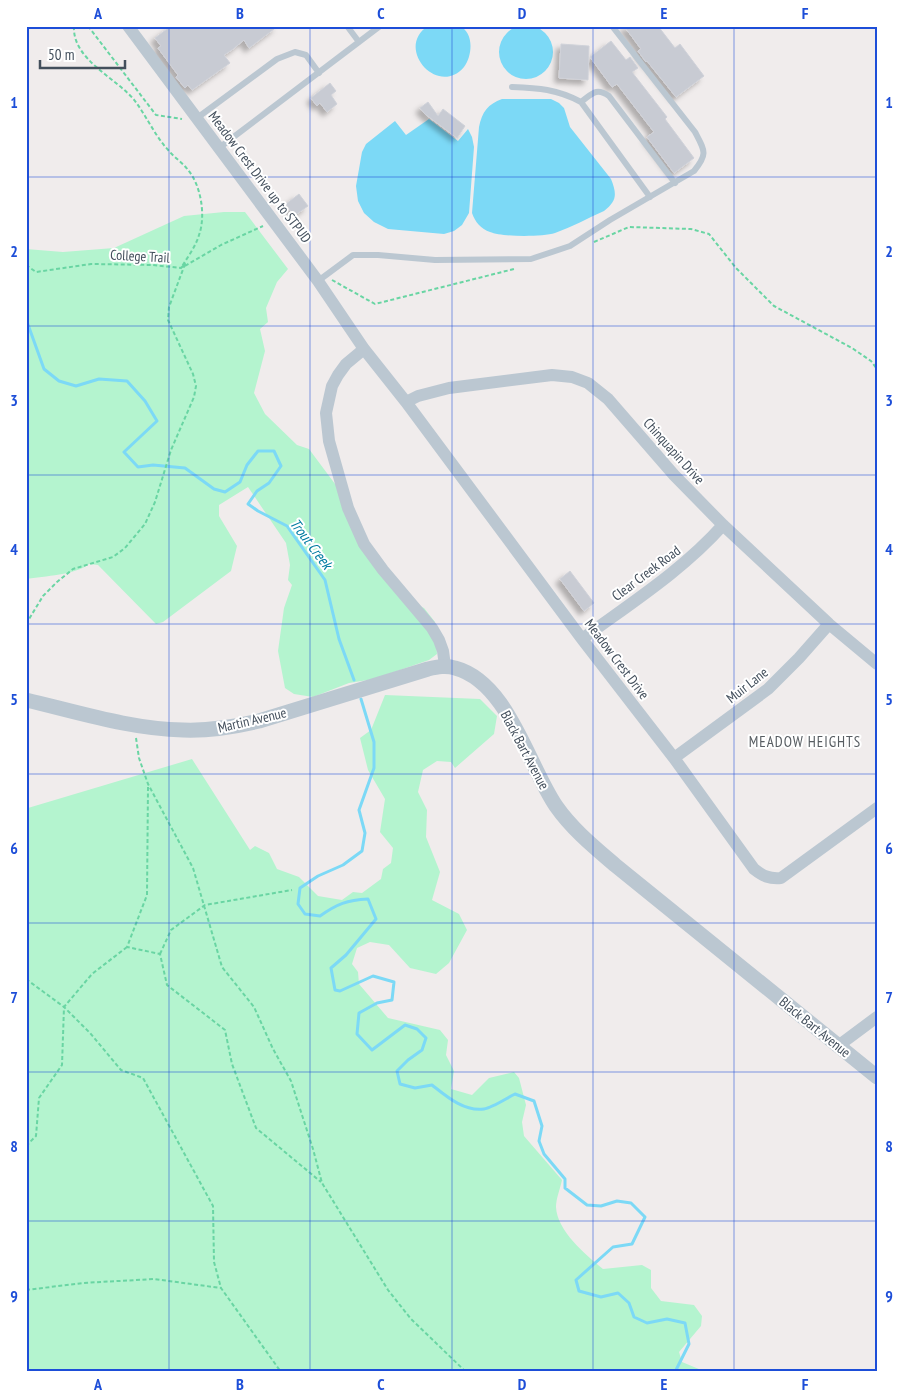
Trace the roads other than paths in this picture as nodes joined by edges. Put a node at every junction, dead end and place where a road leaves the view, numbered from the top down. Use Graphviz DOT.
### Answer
graph roads {
  1 [pos="128,26"];
  2 [pos="347,26"];
  3 [pos="380,26"];
  4 [pos="612,26"];
  5 [pos="359,42"];
  6 [pos="319,73"];
  7 [pos="512,88"];
  8 [pos="581,102"];
  9 [pos="198,119"];
  10 [pos="219,148"];
  11 [pos="675,183"];
  12 [pos="650,197"];
  13 [pos="322,278"];
  14 [pos="364,349"];
  15 [pos="406,402"];
  16 [pos="723,525"];
  17 [pos="829,624"];
  18 [pos="582,639"];
  19 [pos="877,664"];
  20 [pos="445,666"];
  21 [pos="26,700"];
  22 [pos="674,758"];
  23 [pos="877,808"];
  24 [pos="877,1017"];
  25 [pos="838,1046"];
  26 [pos="877,1077"];
  1 -- 9 [label="street, Meadow Crest Drive up to STPUD"];
  2 -- 5 [label="lane"];
  3 -- 5 [label="lane"];
  4 -- 11 [label="lane"];
  5 -- 6 [label="lane"];
  6 -- 9 [label="lane"];
  6 -- 10 [label="lane"];
  7 -- 8 [label="lane"];
  8 -- 11 [label="lane"];
  8 -- 12 [label="lane"];
  9 -- 10 [label="street, Meadow Crest Drive up to STPUD"];
  10 -- 13 [label="street, Meadow Crest Drive up to STPUD"];
  11 -- 12 [label="lane"];
  12 -- 13 [label="lane"];
  13 -- 14 [label="street, Meadow Crest Drive up to STPUD"];
  14 -- 15 [label="street, Meadow Crest Drive"];
  14 -- 20 [label="street"];
  15 -- 16 [label="street, Chinquapin Drive"];
  15 -- 18 [label="street, Meadow Crest Drive"];
  16 -- 17 [label="street, Chinquapin Drive"];
  16 -- 18 [label="street, Clear Creek Road"];
  17 -- 19 [label="street, Chinquapin Drive"];
  17 -- 22 [label="street, Muir Lane"];
  18 -- 22 [label="street, Meadow Crest Drive"];
  20 -- 21 [label="street, Martin Avenue"];
  20 -- 25 [label="street, Black Bart Avenue"];
  22 -- 23 [label="street, Meadow Crest Drive"];
  24 -- 25 [label="street"];
  25 -- 26 [label="street, Black Bart Avenue"];
}
